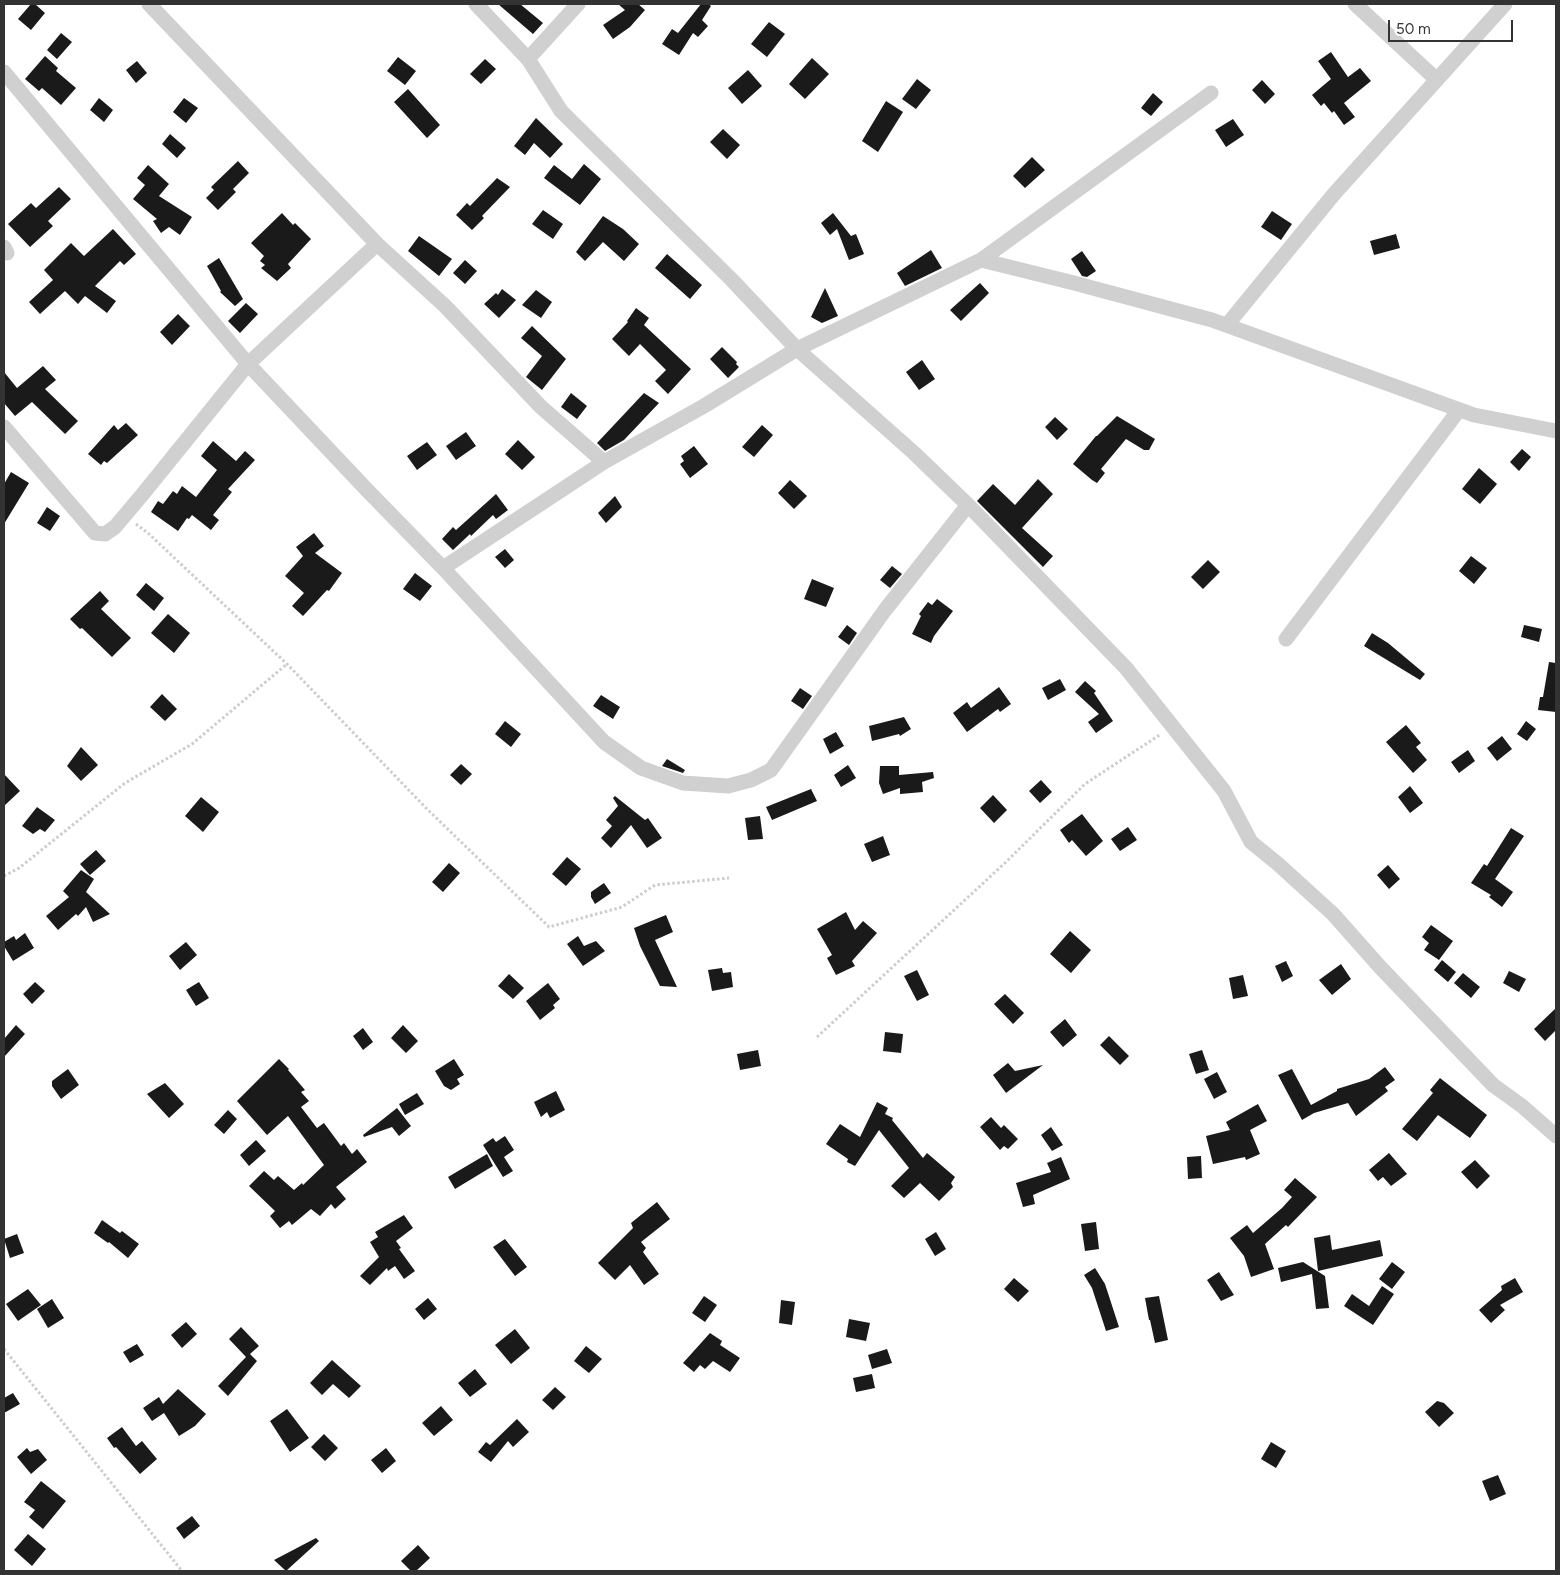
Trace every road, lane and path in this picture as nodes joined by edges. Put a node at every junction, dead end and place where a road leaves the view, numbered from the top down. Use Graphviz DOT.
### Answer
graph roads {
  1 [pos="149,4"];
  2 [pos="476,4"];
  3 [pos="578,4"];
  4 [pos="1354,4"];
  5 [pos="1505,4"];
  6 [pos="528,59"];
  7 [pos="4,72"];
  8 [pos="1437,80"];
  9 [pos="1212,94"];
  10 [pos="377,244"];
  11 [pos="981,260"];
  12 [pos="1227,326"];
  13 [pos="797,349"];
  14 [pos="248,364"];
  15 [pos="1460,410"];
  16 [pos="4,427"];
  17 [pos="1556,431"];
  18 [pos="604,462"];
  19 [pos="968,505"];
  20 [pos="125,515"];
  21 [pos="444,568"];
  22 [pos="1286,639"];
  23 [pos="287,664"];
  24 [pos="1171,727"];
  25 [pos="4,876"];
  26 [pos="729,878"];
  27 [pos="817,1037"];
  28 [pos="1556,1136"];
  29 [pos="4,1349"];
  30 [pos="182,1571"];
  1 -- 10 [label="street"];
  2 -- 6 [label="street"];
  3 -- 6 [label="street"];
  4 -- 8 [label="street"];
  5 -- 8 [label="street"];
  6 -- 13 [label="street"];
  7 -- 14 [label="street"];
  8 -- 12 [label="street"];
  9 -- 11 [label="street"];
  10 -- 14 [label="street"];
  10 -- 18 [label="street"];
  11 -- 12 [label="street"];
  11 -- 13 [label="street"];
  12 -- 15 [label="street"];
  13 -- 18 [label="street"];
  13 -- 19 [label="street"];
  14 -- 20 [label="street"];
  14 -- 21 [label="street"];
  15 -- 17 [label="street"];
  15 -- 22 [label="street"];
  16 -- 20 [label="street"];
  18 -- 21 [label="street"];
  19 -- 21 [label="street"];
  19 -- 24 [label="street"];
  20 -- 23 [label="path"];
  23 -- 25 [label="path"];
  23 -- 26 [label="path"];
  24 -- 27 [label="path"];
  24 -- 28 [label="street"];
  29 -- 30 [label="path"];
}
